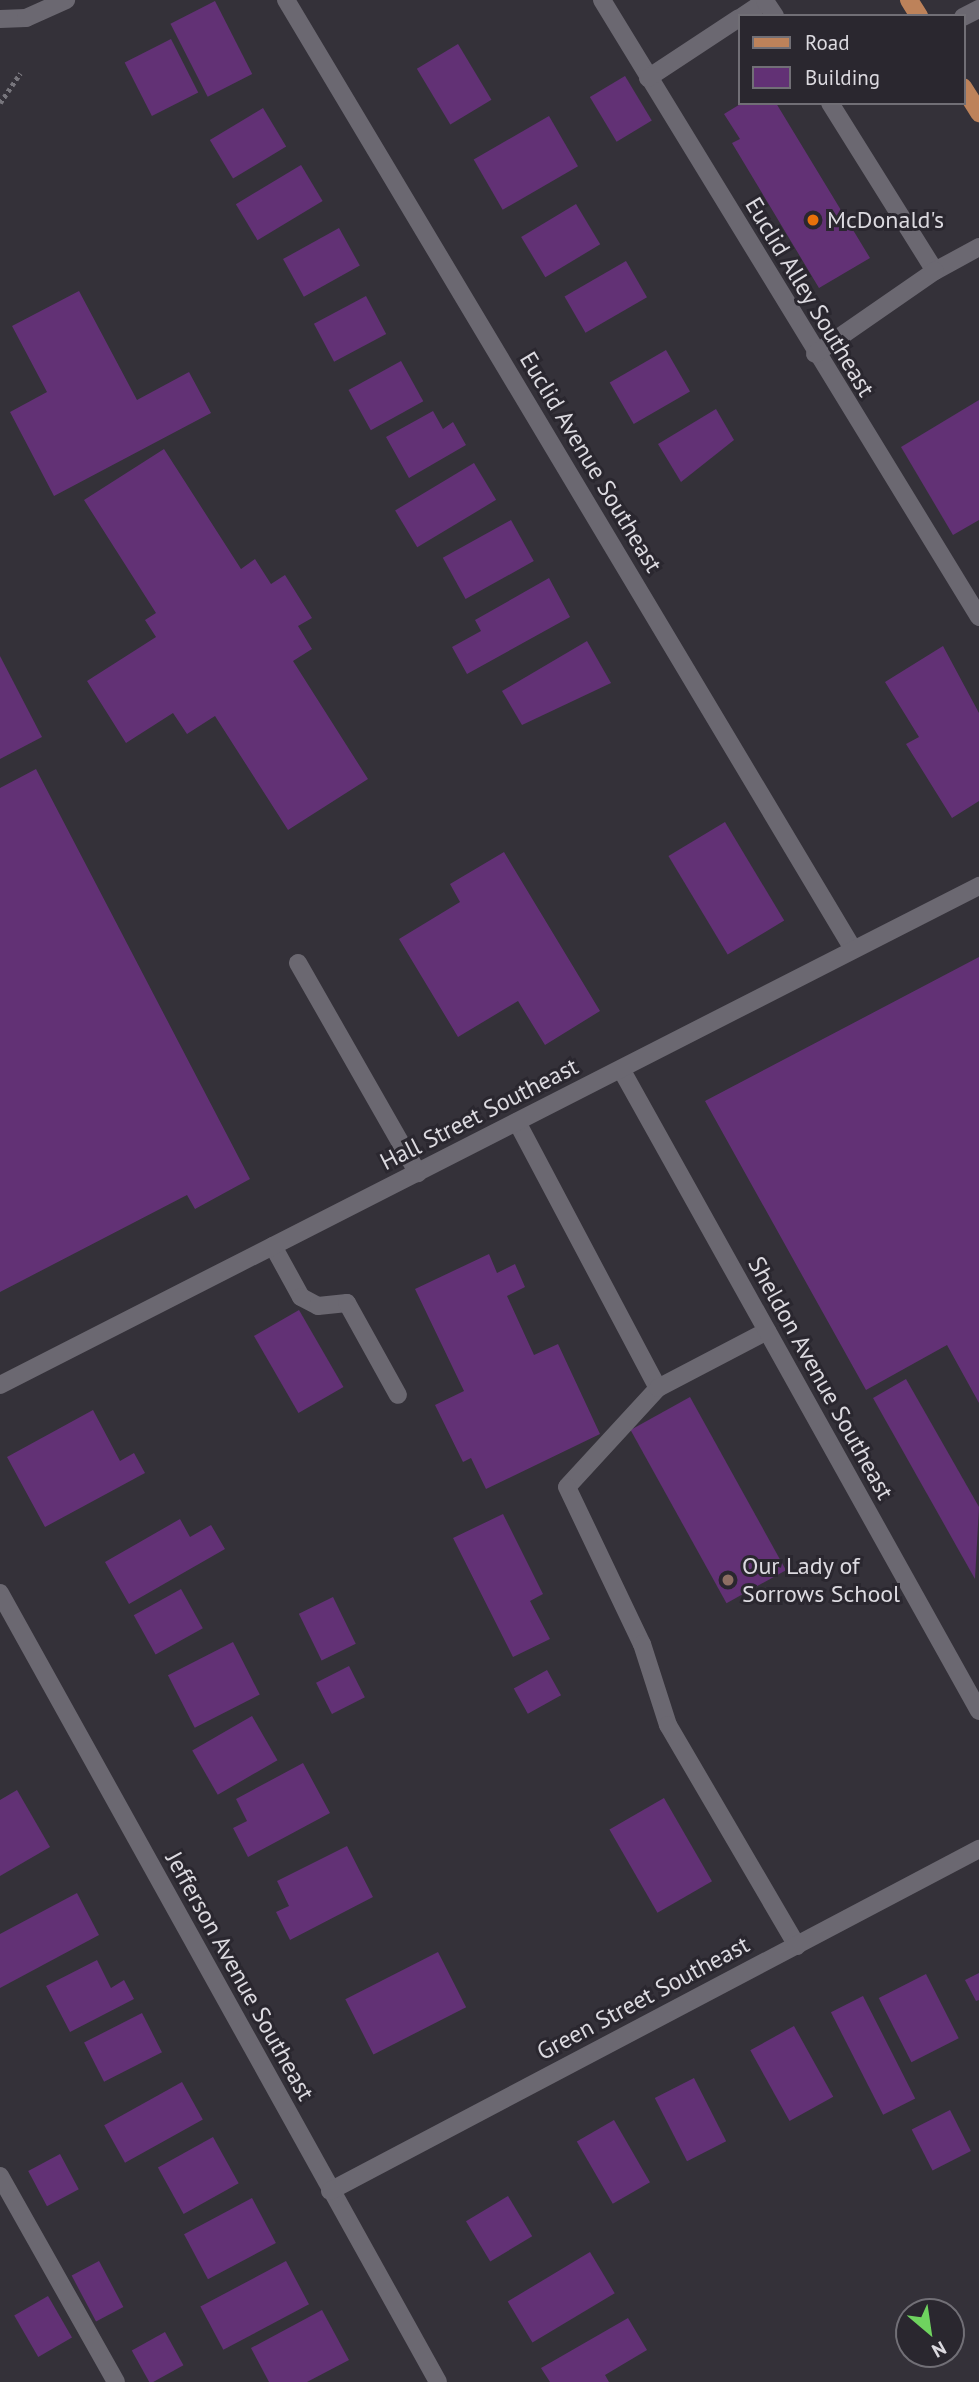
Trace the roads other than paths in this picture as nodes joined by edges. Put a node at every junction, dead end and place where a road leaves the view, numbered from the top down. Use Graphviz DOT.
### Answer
graph roads {
  1 [pos="66,0"];
  2 [pos="286,0"];
  3 [pos="602,0"];
  4 [pos="746,14"];
  5 [pos="774,14"];
  6 [pos="0,19"];
  7 [pos="738,19"];
  8 [pos="648,78"];
  9 [pos="965,91"];
  10 [pos="831,105"];
  11 [pos="979,113"];
  12 [pos="979,247"];
  13 [pos="935,271"];
  14 [pos="815,354"];
  15 [pos="977,608"];
  16 [pos="979,886"];
  17 [pos="853,949"];
  18 [pos="298,963"];
  19 [pos="621,1069"];
  20 [pos="517,1122"];
  21 [pos="418,1173"];
  22 [pos="273,1246"];
  23 [pos="767,1331"];
  24 [pos="0,1385"];
  25 [pos="658,1388"];
  26 [pos="398,1395"];
  27 [pos="0,1593"];
  28 [pos="979,1711"];
  29 [pos="979,1849"];
  30 [pos="797,1945"];
  31 [pos="0,2176"];
  32 [pos="330,2191"];
  33 [pos="116,2382"];
  34 [pos="438,2382"];
  1 -- 6 [label="street"];
  2 -- 17 [label="street, Euclid Avenue Southeast"];
  3 -- 8 [label="street, Euclid Alley Southeast"];
  4 -- 5 [label="street"];
  7 -- 8 [label="street"];
  8 -- 14 [label="street, Euclid Alley Southeast"];
  9 -- 11 [label="main road"];
  10 -- 13 [label="street"];
  12 -- 13 [label="street"];
  13 -- 14 [label="street"];
  14 -- 15 [label="street, Euclid Alley Southeast"];
  16 -- 17 [label="street, Hall Street Southeast"];
  17 -- 19 [label="street, Hall Street Southeast"];
  18 -- 21 [label="street"];
  19 -- 20 [label="street, Hall Street Southeast"];
  19 -- 23 [label="street, Sheldon Avenue Southeast"];
  20 -- 21 [label="street, Hall Street Southeast"];
  20 -- 25 [label="street"];
  21 -- 22 [label="street, Hall Street Southeast"];
  22 -- 24 [label="street, Hall Street Southeast"];
  22 -- 26 [label="street"];
  23 -- 25 [label="street"];
  23 -- 28 [label="street, Sheldon Avenue Southeast"];
  25 -- 30 [label="street"];
  27 -- 32 [label="street, Jefferson Avenue Southeast"];
  29 -- 30 [label="street, Green Street Southeast"];
  30 -- 32 [label="street, Green Street Southeast"];
  31 -- 33 [label="street"];
  32 -- 34 [label="street, Jefferson Avenue Southeast"];
}
